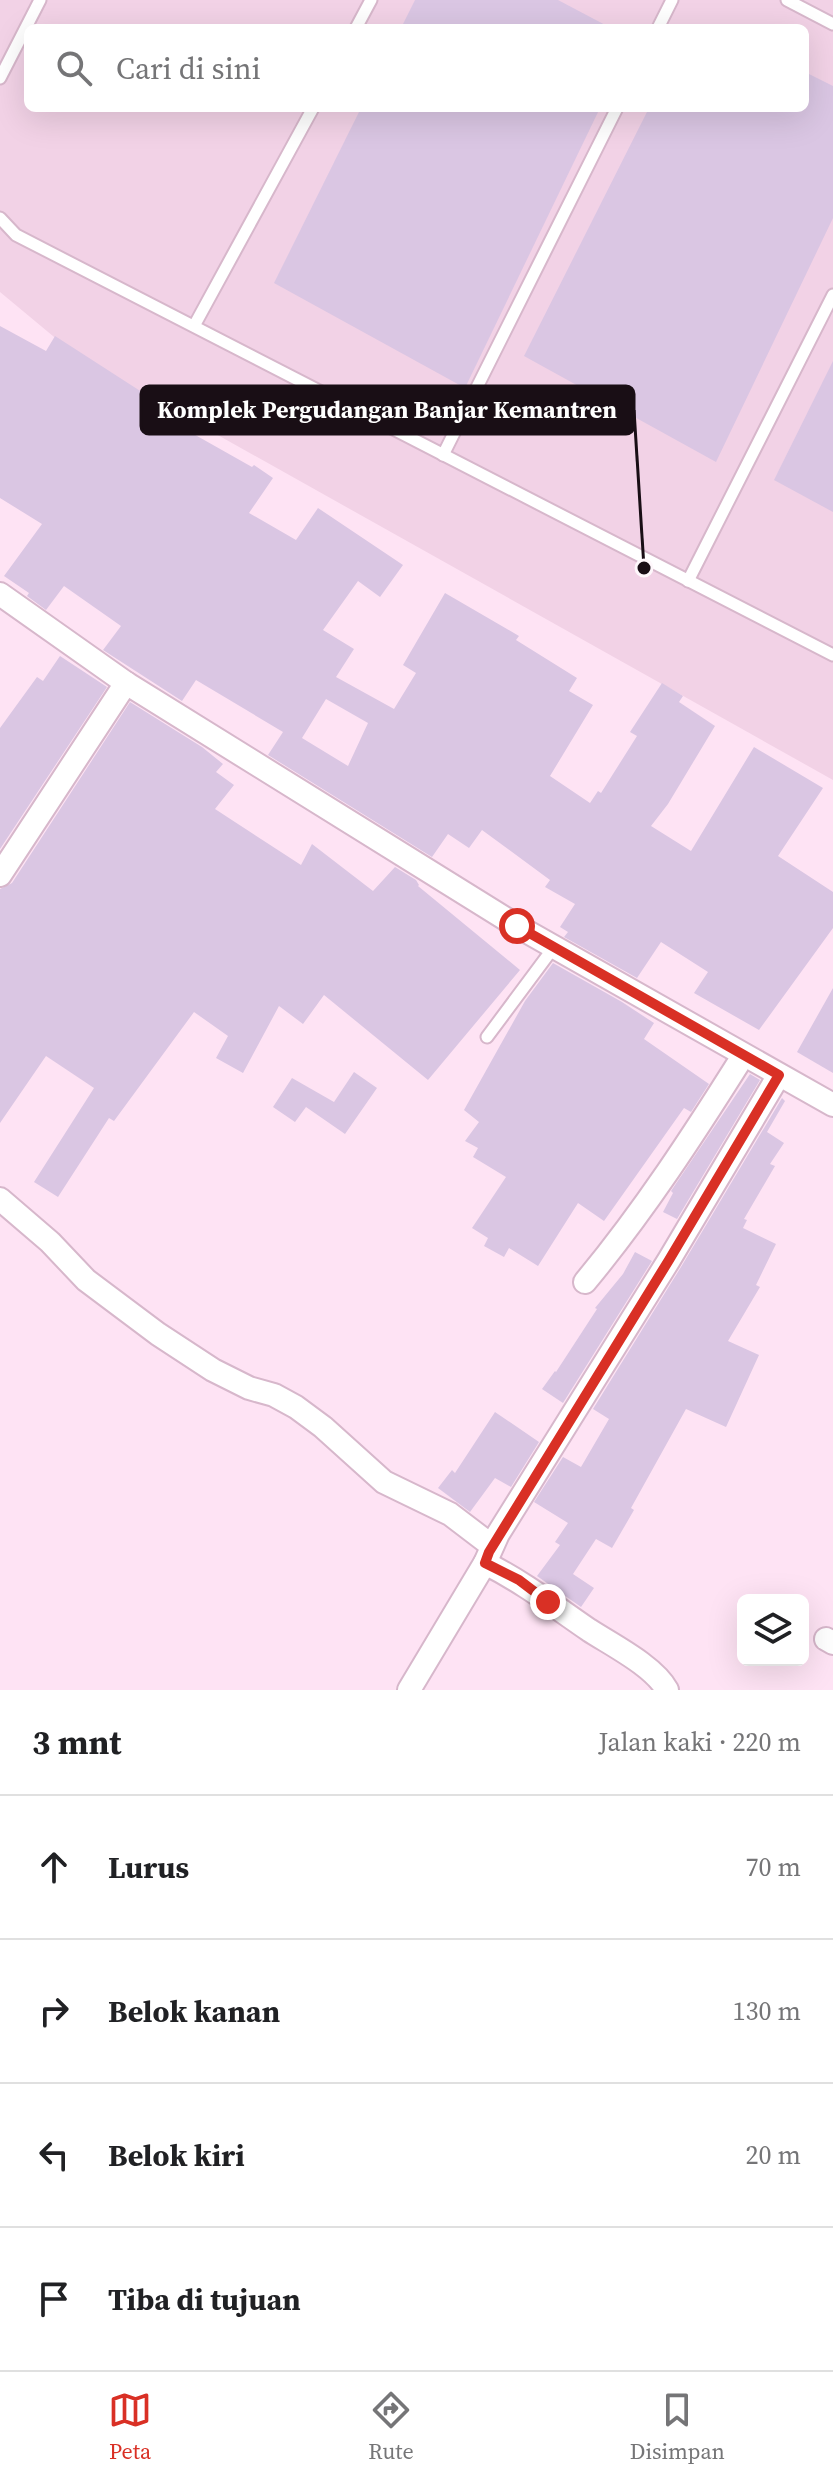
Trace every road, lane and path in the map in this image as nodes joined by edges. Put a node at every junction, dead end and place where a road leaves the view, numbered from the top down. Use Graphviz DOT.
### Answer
graph roads {
  1 [pos="40,0"];
  2 [pos="371,0"];
  3 [pos="672,0"];
  4 [pos="787,0"];
  5 [pos="28,24"];
  6 [pos="358,24"];
  7 [pos="660,24"];
  8 [pos="833,24"];
  9 [pos="24,31"];
  10 [pos="0,78"];
  11 [pos="311,112"];
  12 [pos="615,112"];
  13 [pos="0,218"];
  14 [pos="833,295"];
  15 [pos="194,326"];
  16 [pos="443,455"];
  17 [pos="688,581"];
  18 [pos="0,594"];
  19 [pos="833,655"];
  20 [pos="126,683"];
  21 [pos="0,875"];
  22 [pos="554,947"];
  23 [pos="487,1037"];
  24 [pos="743,1056"];
  25 [pos="779,1075"];
  26 [pos="833,1105"];
  27 [pos="0,1199"];
  28 [pos="585,1282"];
  29 [pos="489,1554"];
  30 [pos="409,1690"];
  31 [pos="667,1690"];
  1 -- 5 [label="lane"];
  2 -- 6 [label="lane"];
  3 -- 7 [label="lane"];
  4 -- 8 [label="lane"];
  9 -- 10 [label="lane"];
  11 -- 15 [label="lane"];
  12 -- 16 [label="lane"];
  13 -- 15 [label="lane"];
  14 -- 17 [label="lane"];
  15 -- 16 [label="lane"];
  16 -- 17 [label="lane"];
  17 -- 19 [label="lane"];
  18 -- 20 [label="street"];
  20 -- 21 [label="street"];
  20 -- 22 [label="street"];
  22 -- 23 [label="lane"];
  22 -- 24 [label="street"];
  24 -- 25 [label="street"];
  24 -- 28 [label="street"];
  25 -- 26 [label="street"];
  25 -- 29 [label="street"];
  27 -- 29 [label="street"];
  29 -- 30 [label="street"];
  29 -- 31 [label="street"];
}
